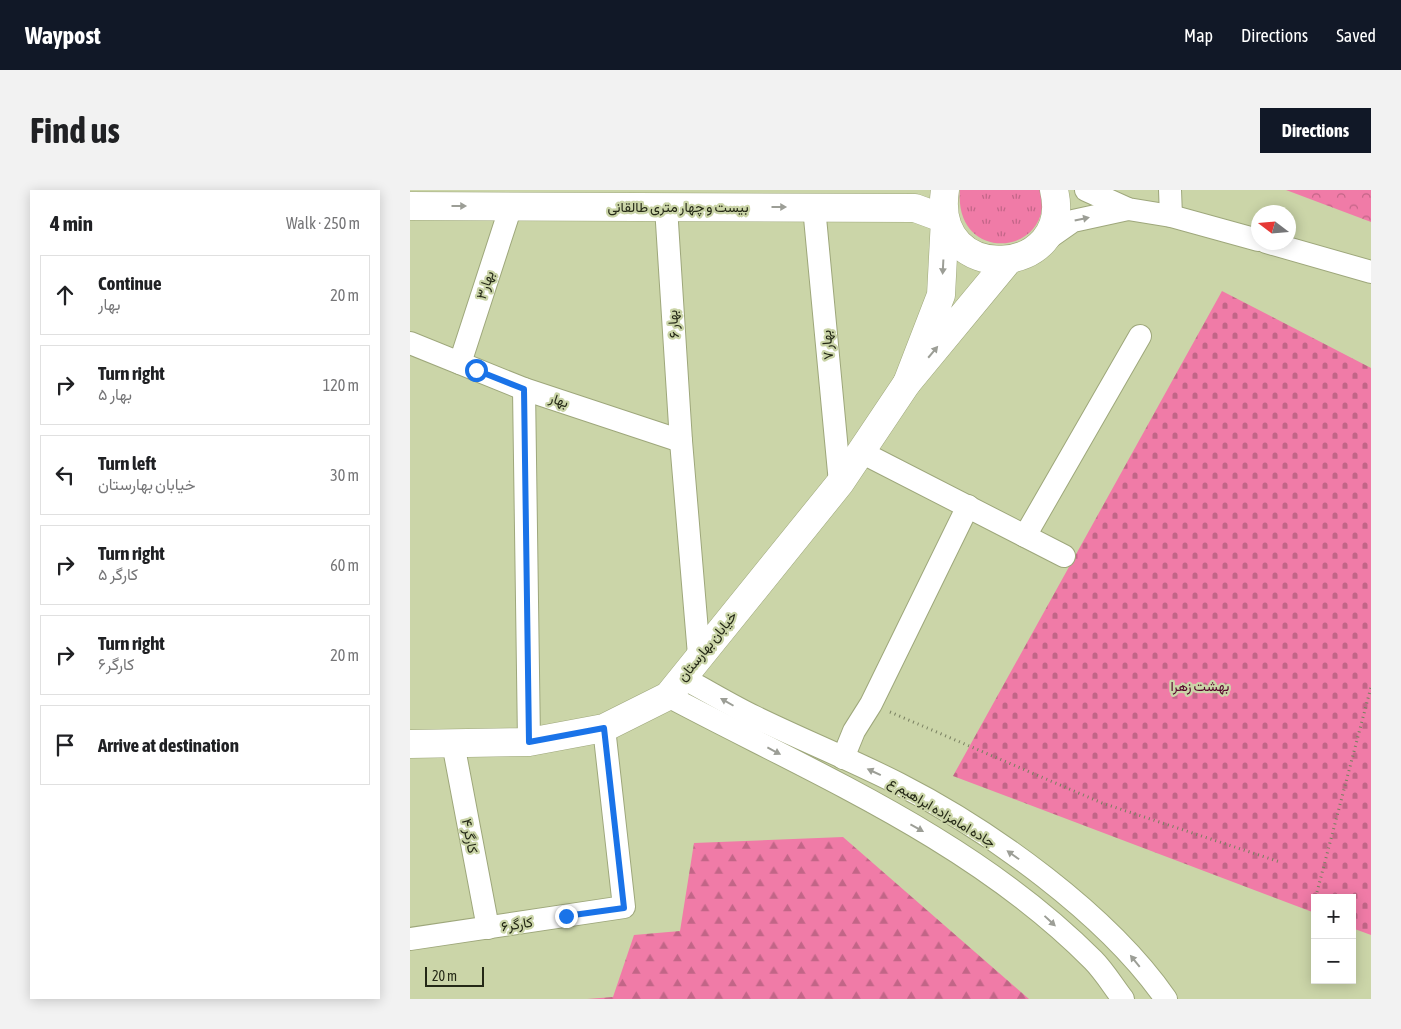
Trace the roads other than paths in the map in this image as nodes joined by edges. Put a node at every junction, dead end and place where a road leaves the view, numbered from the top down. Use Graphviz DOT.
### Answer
graph roads {
  1 [pos="945,190"];
  2 [pos="1054,190"];
  3 [pos="1086,190"];
  4 [pos="1170,190"];
  5 [pos="410,206"];
  6 [pos="511,206"];
  7 [pos="666,207"];
  8 [pos="814,207"];
  9 [pos="1128,209"];
  10 [pos="1171,216"];
  11 [pos="945,218"];
  12 [pos="1251,238"];
  13 [pos="1042,243"];
  14 [pos="1294,250"];
  15 [pos="1008,261"];
  16 [pos="1371,272"];
  17 [pos="1140,336"];
  18 [pos="410,343"];
  19 [pos="460,363"];
  20 [pos="907,383"];
  21 [pos="524,389"];
  22 [pos="681,441"];
  23 [pos="861,452"];
  24 [pos="840,483"];
  25 [pos="968,506"];
  26 [pos="1025,536"];
  27 [pos="1064,556"];
  28 [pos="699,655"];
  29 [pos="675,686"];
  30 [pos="604,728"];
  31 [pos="529,742"];
  32 [pos="453,743"];
  33 [pos="410,744"];
  34 [pos="843,758"];
  35 [pos="488,928"];
  36 [pos="410,939"];
  37 [pos="1123,999"];
  38 [pos="1166,999"];
  1 -- 11 [label="main road"];
  2 -- 13 [label="main road"];
  3 -- 9 [label="street"];
  4 -- 10 [label="street"];
  5 -- 6 [label="main road, بیست و چهار متری طالقانی, one-way"];
  6 -- 7 [label="main road, بیست و چهار متری طالقانی"];
  6 -- 19 [label="street, بهار۳"];
  7 -- 8 [label="main road, بیست و چهار متری طالقانی, one-way"];
  7 -- 22 [label="street, بهار ۶"];
  8 -- 11 [label="main road, بیست و چهار متری طالقانی"];
  8 -- 24 [label="street, بهار ۷"];
  9 -- 10 [label="street"];
  13 -- 9 [label="street, one-way"];
  10 -- 12 [label="street"];
  11 -- 15 [label="main road"];
  11 -- 20 [label="main road, one-way"];
  13 -- 15 [label="main road"];
  14 -- 16 [label="street"];
  20 -- 15 [label="main road, one-way"];
  17 -- 26 [label="street"];
  18 -- 19 [label="street, بهار"];
  19 -- 21 [label="street, بهار"];
  20 -- 23 [label="main road, خیابان بهارستان"];
  21 -- 22 [label="street, بهار"];
  21 -- 31 [label="street"];
  22 -- 28 [label="street, بهار ۶"];
  23 -- 24 [label="main road, خیابان بهارستان"];
  23 -- 25 [label="street"];
  24 -- 28 [label="main road, خیابان بهارستان"];
  25 -- 26 [label="street"];
  25 -- 34 [label="street"];
  26 -- 27 [label="street"];
  28 -- 29 [label="main road, خیابان بهارستان"];
  29 -- 30 [label="main road, خیابان بهارستان"];
  34 -- 29 [label="street, جاده امامزاده ابراهیم ع, one-way"];
  29 -- 37 [label="street, جاده امامزاده ابراهیم ع, one-way"];
  30 -- 31 [label="main road, خیابان بهارستان"];
  30 -- 35 [label="street, کارگر۶"];
  31 -- 32 [label="main road, خیابان بهارستان"];
  32 -- 33 [label="main road, خیابان بهارستان"];
  32 -- 35 [label="street, کارگر ۴"];
  38 -- 34 [label="street, جاده امامزاده ابراهیم ع, one-way"];
  35 -- 36 [label="street, کارگر۶"];
}
